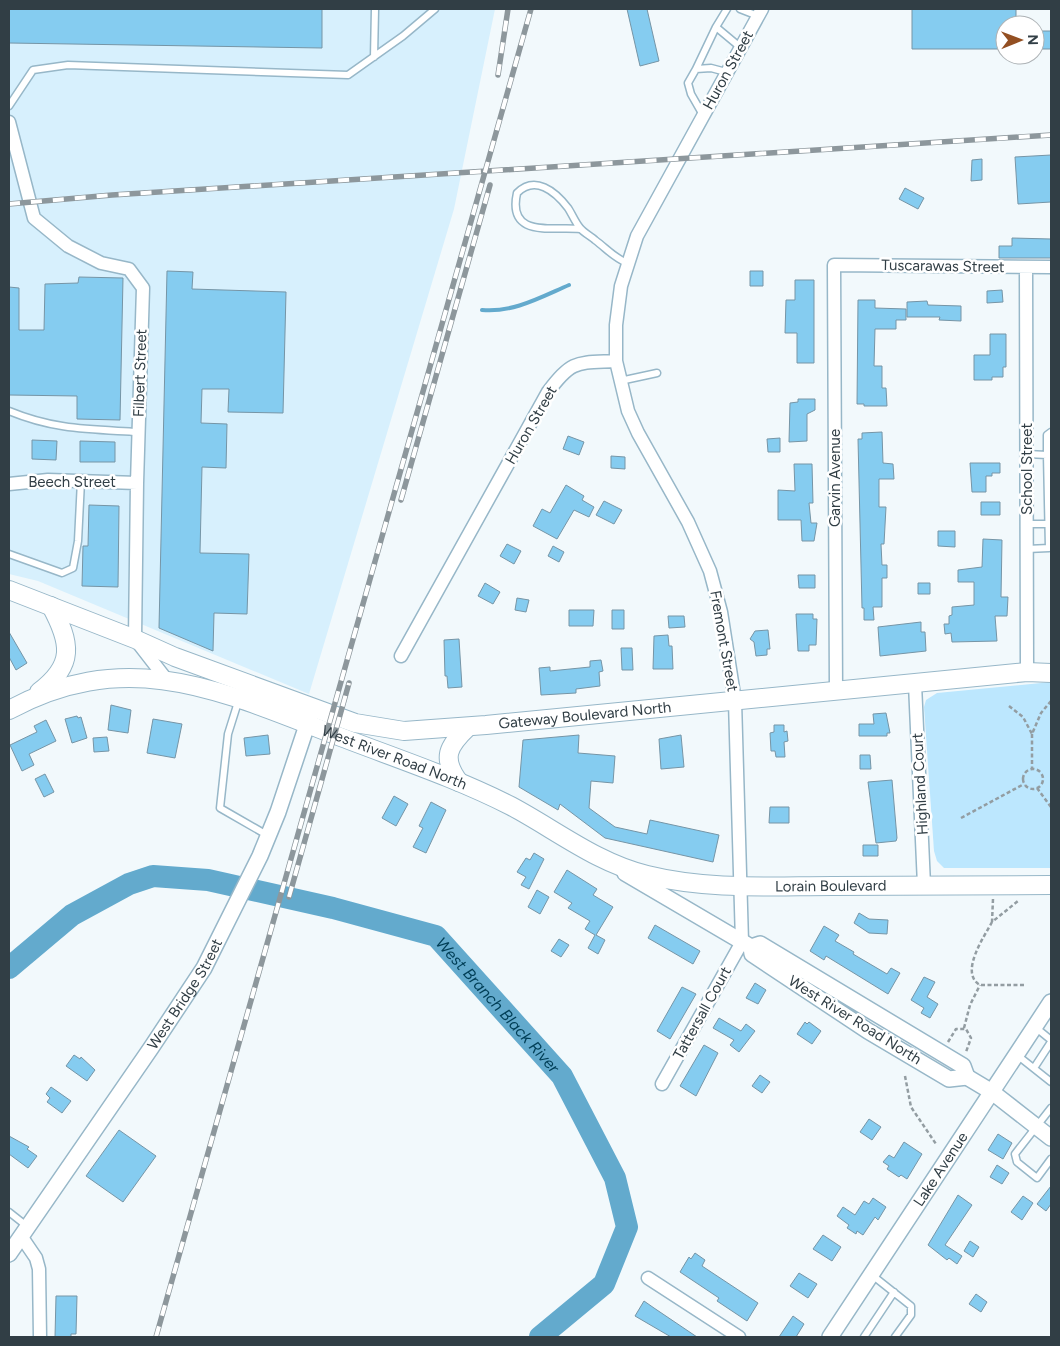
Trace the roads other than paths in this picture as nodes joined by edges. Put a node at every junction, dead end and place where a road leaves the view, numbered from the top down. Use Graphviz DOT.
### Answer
graph roads {
  1 [pos="375,9"];
  2 [pos="435,9"];
  3 [pos="727,9"];
  4 [pos="740,9"];
  5 [pos="760,12"];
  6 [pos="716,27"];
  7 [pos="740,47"];
  8 [pos="374,57"];
  9 [pos="696,69"];
  10 [pos="726,72"];
  11 [pos="9,106"];
  12 [pos="703,115"];
  13 [pos="9,122"];
  14 [pos="580,229"];
  15 [pos="627,262"];
  16 [pos="834,265"];
  17 [pos="1026,267"];
  18 [pos="1051,267"];
  19 [pos="616,361"];
  20 [pos="657,373"];
  21 [pos="620,381"];
  22 [pos="9,411"];
  23 [pos="138,432"];
  24 [pos="1051,432"];
  25 [pos="1027,454"];
  26 [pos="1047,455"];
  27 [pos="1049,463"];
  28 [pos="81,481"];
  29 [pos="137,482"];
  30 [pos="9,484"];
  31 [pos="1050,502"];
  32 [pos="1027,524"];
  33 [pos="1049,524"];
  34 [pos="1050,535"];
  35 [pos="1027,549"];
  36 [pos="9,554"];
  37 [pos="9,590"];
  38 [pos="51,606"];
  39 [pos="135,639"];
  40 [pos="401,656"];
  41 [pos="1027,672"];
  42 [pos="1051,673"];
  43 [pos="166,679"];
  44 [pos="915,684"];
  45 [pos="242,691"];
  46 [pos="836,691"];
  47 [pos="30,699"];
  48 [pos="735,701"];
  49 [pos="9,710"];
  50 [pos="310,716"];
  51 [pos="468,726"];
  52 [pos="459,782"];
  53 [pos="268,835"];
  54 [pos="611,864"];
  55 [pos="924,885"];
  56 [pos="1051,885"];
  57 [pos="739,887"];
  58 [pos="746,944"];
  59 [pos="1051,1002"];
  60 [pos="1034,1027"];
  61 [pos="1051,1041"];
  62 [pos="1016,1054"];
  63 [pos="1034,1068"];
  64 [pos="1051,1082"];
  65 [pos="662,1084"];
  66 [pos="992,1092"];
  67 [pos="1051,1108"];
  68 [pos="1036,1126"];
  69 [pos="1051,1138"];
  70 [pos="1051,1159"];
  71 [pos="9,1212"];
  72 [pos="24,1232"];
  73 [pos="9,1254"];
  74 [pos="871,1275"];
  75 [pos="648,1278"];
  76 [pos="894,1292"];
  77 [pos="834,1336"];
  78 [pos="40,1337"];
  79 [pos="738,1337"];
  80 [pos="864,1337"];
  81 [pos="895,1337"];
  1 -- 8 [label="lane"];
  2 -- 8 [label="lane"];
  3 -- 6 [label="lane"];
  4 -- 5 [label="lane"];
  5 -- 7 [label="street, Huron Street"];
  6 -- 7 [label="lane"];
  6 -- 9 [label="lane"];
  7 -- 10 [label="street, Huron Street"];
  8 -- 11 [label="lane"];
  9 -- 10 [label="lane"];
  9 -- 12 [label="lane"];
  10 -- 12 [label="street, Huron Street"];
  12 -- 15 [label="street, Huron Street"];
  13 -- 23 [label="street, Filbert Street"];
  14 -- 14 [label="lane"];
  14 -- 15 [label="lane"];
  15 -- 19 [label="street, Huron Street"];
  16 -- 17 [label="street, Tuscarawas Street"];
  16 -- 46 [label="street, Garvin Avenue"];
  17 -- 18 [label="street, Tuscarawas Street"];
  17 -- 25 [label="street, School Street"];
  19 -- 21 [label="street, Fremont Street"];
  19 -- 40 [label="street, Huron Street"];
  20 -- 21 [label="lane"];
  21 -- 48 [label="street, Fremont Street"];
  22 -- 23 [label="lane"];
  23 -- 29 [label="street, Filbert Street"];
  24 -- 26 [label="lane"];
  25 -- 26 [label="lane"];
  25 -- 32 [label="street, School Street"];
  26 -- 27 [label="lane"];
  27 -- 31 [label="lane"];
  28 -- 29 [label="street, Beech Street"];
  28 -- 30 [label="street, Beech Street"];
  28 -- 36 [label="lane"];
  29 -- 39 [label="street, Filbert Street"];
  31 -- 33 [label="lane"];
  32 -- 33 [label="lane"];
  32 -- 35 [label="street, School Street"];
  33 -- 34 [label="lane"];
  34 -- 35 [label="lane"];
  35 -- 41 [label="street, School Street"];
  37 -- 38 [label="main road"];
  38 -- 39 [label="main road"];
  38 -- 47 [label="main road"];
  39 -- 43 [label="street"];
  39 -- 45 [label="main road"];
  41 -- 42 [label="main road, Gateway Boulevard North"];
  41 -- 44 [label="main road, Gateway Boulevard North"];
  43 -- 45 [label="main road, West River Road North"];
  43 -- 47 [label="main road, West River Road North"];
  44 -- 46 [label="main road, Gateway Boulevard North"];
  44 -- 55 [label="street, Highland Court"];
  45 -- 50 [label="main road, West River Road North"];
  45 -- 53 [label="lane"];
  46 -- 48 [label="main road, Gateway Boulevard North"];
  47 -- 49 [label="main road, West River Road North"];
  48 -- 51 [label="main road, Gateway Boulevard North"];
  48 -- 57 [label="street, Fremont Street"];
  50 -- 51 [label="main road, Gateway Boulevard North"];
  50 -- 52 [label="main road, West River Road North"];
  50 -- 53 [label="street, West Bridge Street"];
  51 -- 52 [label="main road"];
  52 -- 54 [label="main road, West River Road North"];
  53 -- 72 [label="street, West Bridge Street"];
  54 -- 57 [label="main road, Lorain Boulevard"];
  54 -- 58 [label="street, West River Road North"];
  55 -- 56 [label="main road, Lorain Boulevard"];
  55 -- 57 [label="main road, Lorain Boulevard"];
  57 -- 58 [label="street, Fremont Street"];
  58 -- 65 [label="street, Tattersall Court"];
  58 -- 66 [label="street, West River Road North"];
  59 -- 60 [label="street, Lake Avenue"];
  60 -- 61 [label="lane"];
  60 -- 62 [label="street, Lake Avenue"];
  61 -- 63 [label="lane"];
  62 -- 63 [label="lane"];
  62 -- 66 [label="street, Lake Avenue"];
  63 -- 64 [label="lane"];
  66 -- 68 [label="street, West River Road North"];
  66 -- 74 [label="street, Lake Avenue"];
  67 -- 68 [label="lane"];
  68 -- 69 [label="street, West River Road North"];
  68 -- 70 [label="lane"];
  71 -- 72 [label="lane"];
  72 -- 73 [label="street, West Bridge Street"];
  72 -- 78 [label="street"];
  74 -- 76 [label="lane"];
  74 -- 77 [label="street, Lake Avenue"];
  75 -- 79 [label="street"];
  76 -- 80 [label="lane"];
  76 -- 81 [label="lane"];
}
